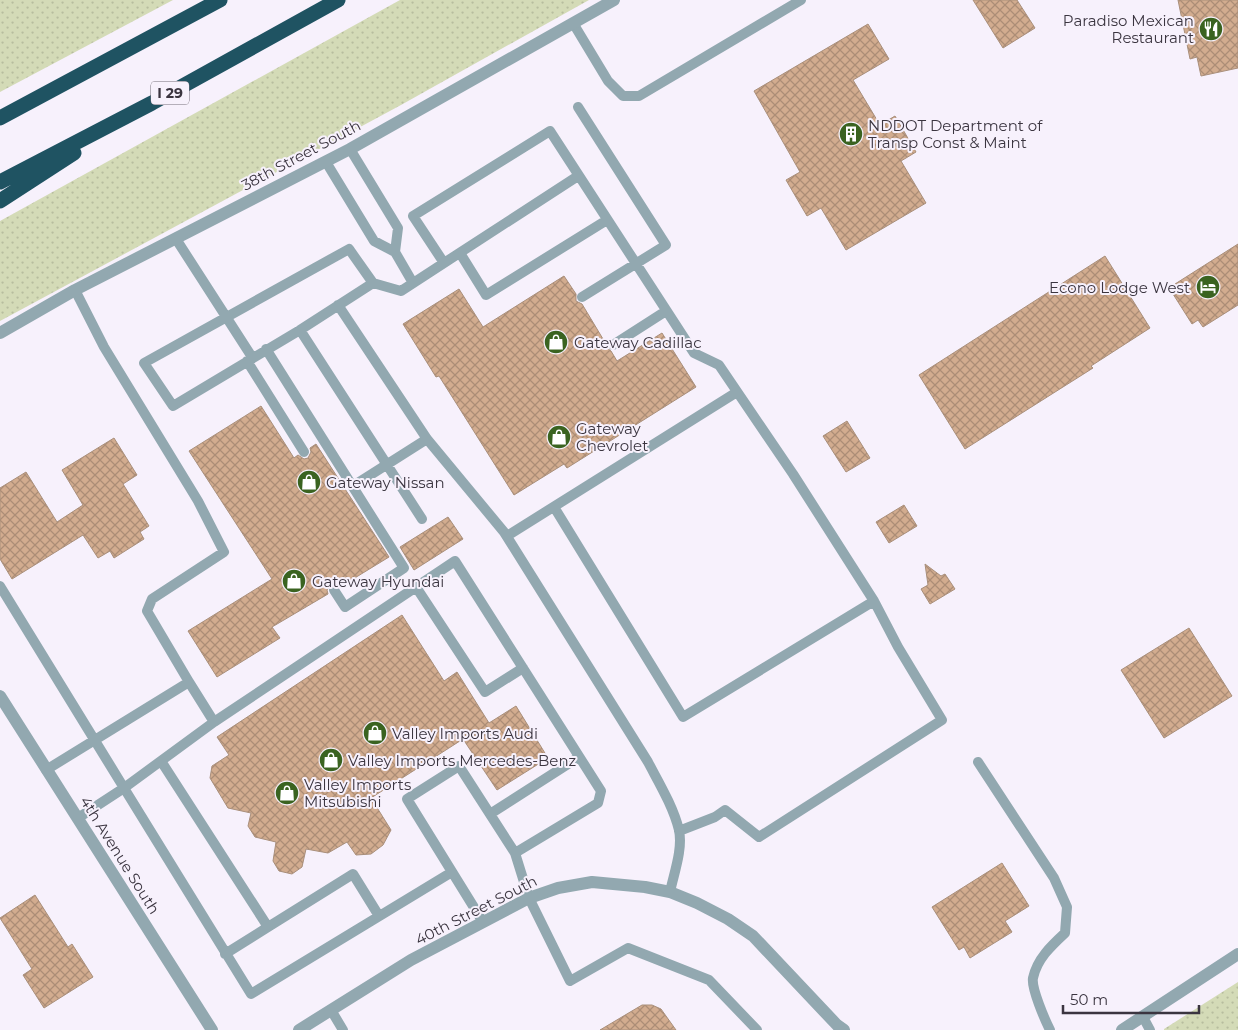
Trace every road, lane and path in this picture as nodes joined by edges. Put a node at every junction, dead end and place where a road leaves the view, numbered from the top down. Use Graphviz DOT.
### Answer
graph roads {
  1 [pos="220,0"];
  2 [pos="338,0"];
  3 [pos="614,0"];
  4 [pos="801,0"];
  5 [pos="573,23"];
  6 [pos="155,101"];
  7 [pos="578,107"];
  8 [pos="0,118"];
  9 [pos="350,149"];
  10 [pos="326,162"];
  11 [pos="578,176"];
  12 [pos="0,182"];
  13 [pos="0,201"];
  14 [pos="607,220"];
  15 [pos="176,239"];
  16 [pos="394,252"];
  17 [pos="460,253"];
  18 [pos="444,263"];
  19 [pos="636,264"];
  20 [pos="372,283"];
  21 [pos="413,283"];
  22 [pos="75,290"];
  23 [pos="582,297"];
  24 [pos="338,305"];
  25 [pos="666,311"];
  26 [pos="225,316"];
  27 [pos="300,330"];
  28 [pos="0,333"];
  29 [pos="613,345"];
  30 [pos="266,349"];
  31 [pos="249,359"];
  32 [pos="737,392"];
  33 [pos="427,439"];
  34 [pos="304,452"];
  35 [pos="387,465"];
  36 [pos="353,486"];
  37 [pos="554,508"];
  38 [pos="422,519"];
  39 [pos="507,536"];
  40 [pos="0,586"];
  41 [pos="416,587"];
  42 [pos="334,590"];
  43 [pos="874,601"];
  44 [pos="523,668"];
  45 [pos="189,682"];
  46 [pos="0,696"];
  47 [pos="214,722"];
  48 [pos="94,739"];
  49 [pos="580,757"];
  50 [pos="161,761"];
  51 [pos="978,762"];
  52 [pos="46,770"];
  53 [pos="124,788"];
  54 [pos="490,814"];
  55 [pos="78,818"];
  56 [pos="679,831"];
  57 [pos="515,854"];
  58 [pos="452,872"];
  59 [pos="670,892"];
  60 [pos="529,898"];
  61 [pos="379,916"];
  62 [pos="483,922"];
  63 [pos="268,927"];
  64 [pos="225,954"];
  65 [pos="1238,954"];
  66 [pos="331,1010"];
  67 [pos="1143,1017"];
  68 [pos="212,1030"];
  69 [pos="298,1030"];
  70 [pos="344,1030"];
  71 [pos="758,1030"];
  72 [pos="844,1030"];
  73 [pos="1050,1030"];
  74 [pos="1122,1030"];
  75 [pos="1150,1030"];
  1 -- 8 [label="highway"];
  2 -- 6 [label="highway, I 29"];
  3 -- 5 [label="street, 38th Street South"];
  4 -- 5 [label="lane"];
  5 -- 9 [label="street, 38th Street South"];
  6 -- 12 [label="highway, I 29"];
  6 -- 13 [label="highway"];
  7 -- 19 [label="lane"];
  9 -- 10 [label="street, 38th Street South"];
  9 -- 16 [label="lane"];
  10 -- 15 [label="street, 38th Street South"];
  10 -- 16 [label="lane"];
  11 -- 14 [label="lane"];
  11 -- 17 [label="lane"];
  11 -- 18 [label="lane"];
  14 -- 17 [label="lane"];
  14 -- 19 [label="lane"];
  15 -- 22 [label="street, 38th Street South"];
  15 -- 26 [label="lane"];
  16 -- 21 [label="lane"];
  17 -- 18 [label="lane"];
  18 -- 21 [label="lane"];
  19 -- 23 [label="lane"];
  19 -- 25 [label="lane"];
  20 -- 21 [label="lane"];
  20 -- 24 [label="lane"];
  20 -- 26 [label="lane"];
  22 -- 28 [label="street, 38th Street South"];
  22 -- 45 [label="lane"];
  24 -- 27 [label="lane"];
  24 -- 33 [label="lane"];
  25 -- 29 [label="lane"];
  25 -- 32 [label="lane"];
  26 -- 31 [label="lane"];
  26 -- 31 [label="lane"];
  27 -- 30 [label="lane"];
  27 -- 35 [label="lane"];
  30 -- 31 [label="lane"];
  30 -- 36 [label="lane"];
  31 -- 34 [label="lane"];
  32 -- 37 [label="lane"];
  32 -- 43 [label="lane"];
  33 -- 35 [label="lane"];
  33 -- 39 [label="lane"];
  35 -- 36 [label="lane"];
  35 -- 38 [label="lane"];
  36 -- 42 [label="lane"];
  37 -- 39 [label="lane"];
  37 -- 43 [label="lane"];
  39 -- 56 [label="lane"];
  40 -- 48 [label="lane"];
  41 -- 44 [label="lane"];
  41 -- 44 [label="lane"];
  41 -- 47 [label="lane"];
  43 -- 56 [label="lane"];
  44 -- 49 [label="lane"];
  45 -- 47 [label="lane"];
  45 -- 48 [label="lane"];
  46 -- 52 [label="street, 4th Avenue South"];
  47 -- 50 [label="lane"];
  48 -- 52 [label="lane"];
  48 -- 53 [label="lane"];
  49 -- 54 [label="lane"];
  49 -- 57 [label="lane"];
  50 -- 53 [label="lane"];
  50 -- 63 [label="lane"];
  51 -- 73 [label="lane"];
  52 -- 55 [label="street, 4th Avenue South"];
  53 -- 55 [label="lane"];
  53 -- 64 [label="lane"];
  54 -- 57 [label="lane"];
  54 -- 58 [label="lane"];
  55 -- 68 [label="street, 4th Avenue South"];
  56 -- 59 [label="lane"];
  57 -- 60 [label="lane"];
  58 -- 61 [label="lane"];
  58 -- 62 [label="lane"];
  59 -- 60 [label="street, 40th Street South"];
  59 -- 72 [label="street, 40th Street South"];
  60 -- 62 [label="street, 40th Street South"];
  60 -- 71 [label="lane"];
  61 -- 63 [label="lane"];
  61 -- 64 [label="lane"];
  62 -- 66 [label="street, 40th Street South"];
  63 -- 64 [label="lane"];
  65 -- 67 [label="street"];
  66 -- 69 [label="street, 40th Street South"];
  66 -- 70 [label="lane"];
  67 -- 74 [label="street"];
  67 -- 75 [label="lane"];
}
